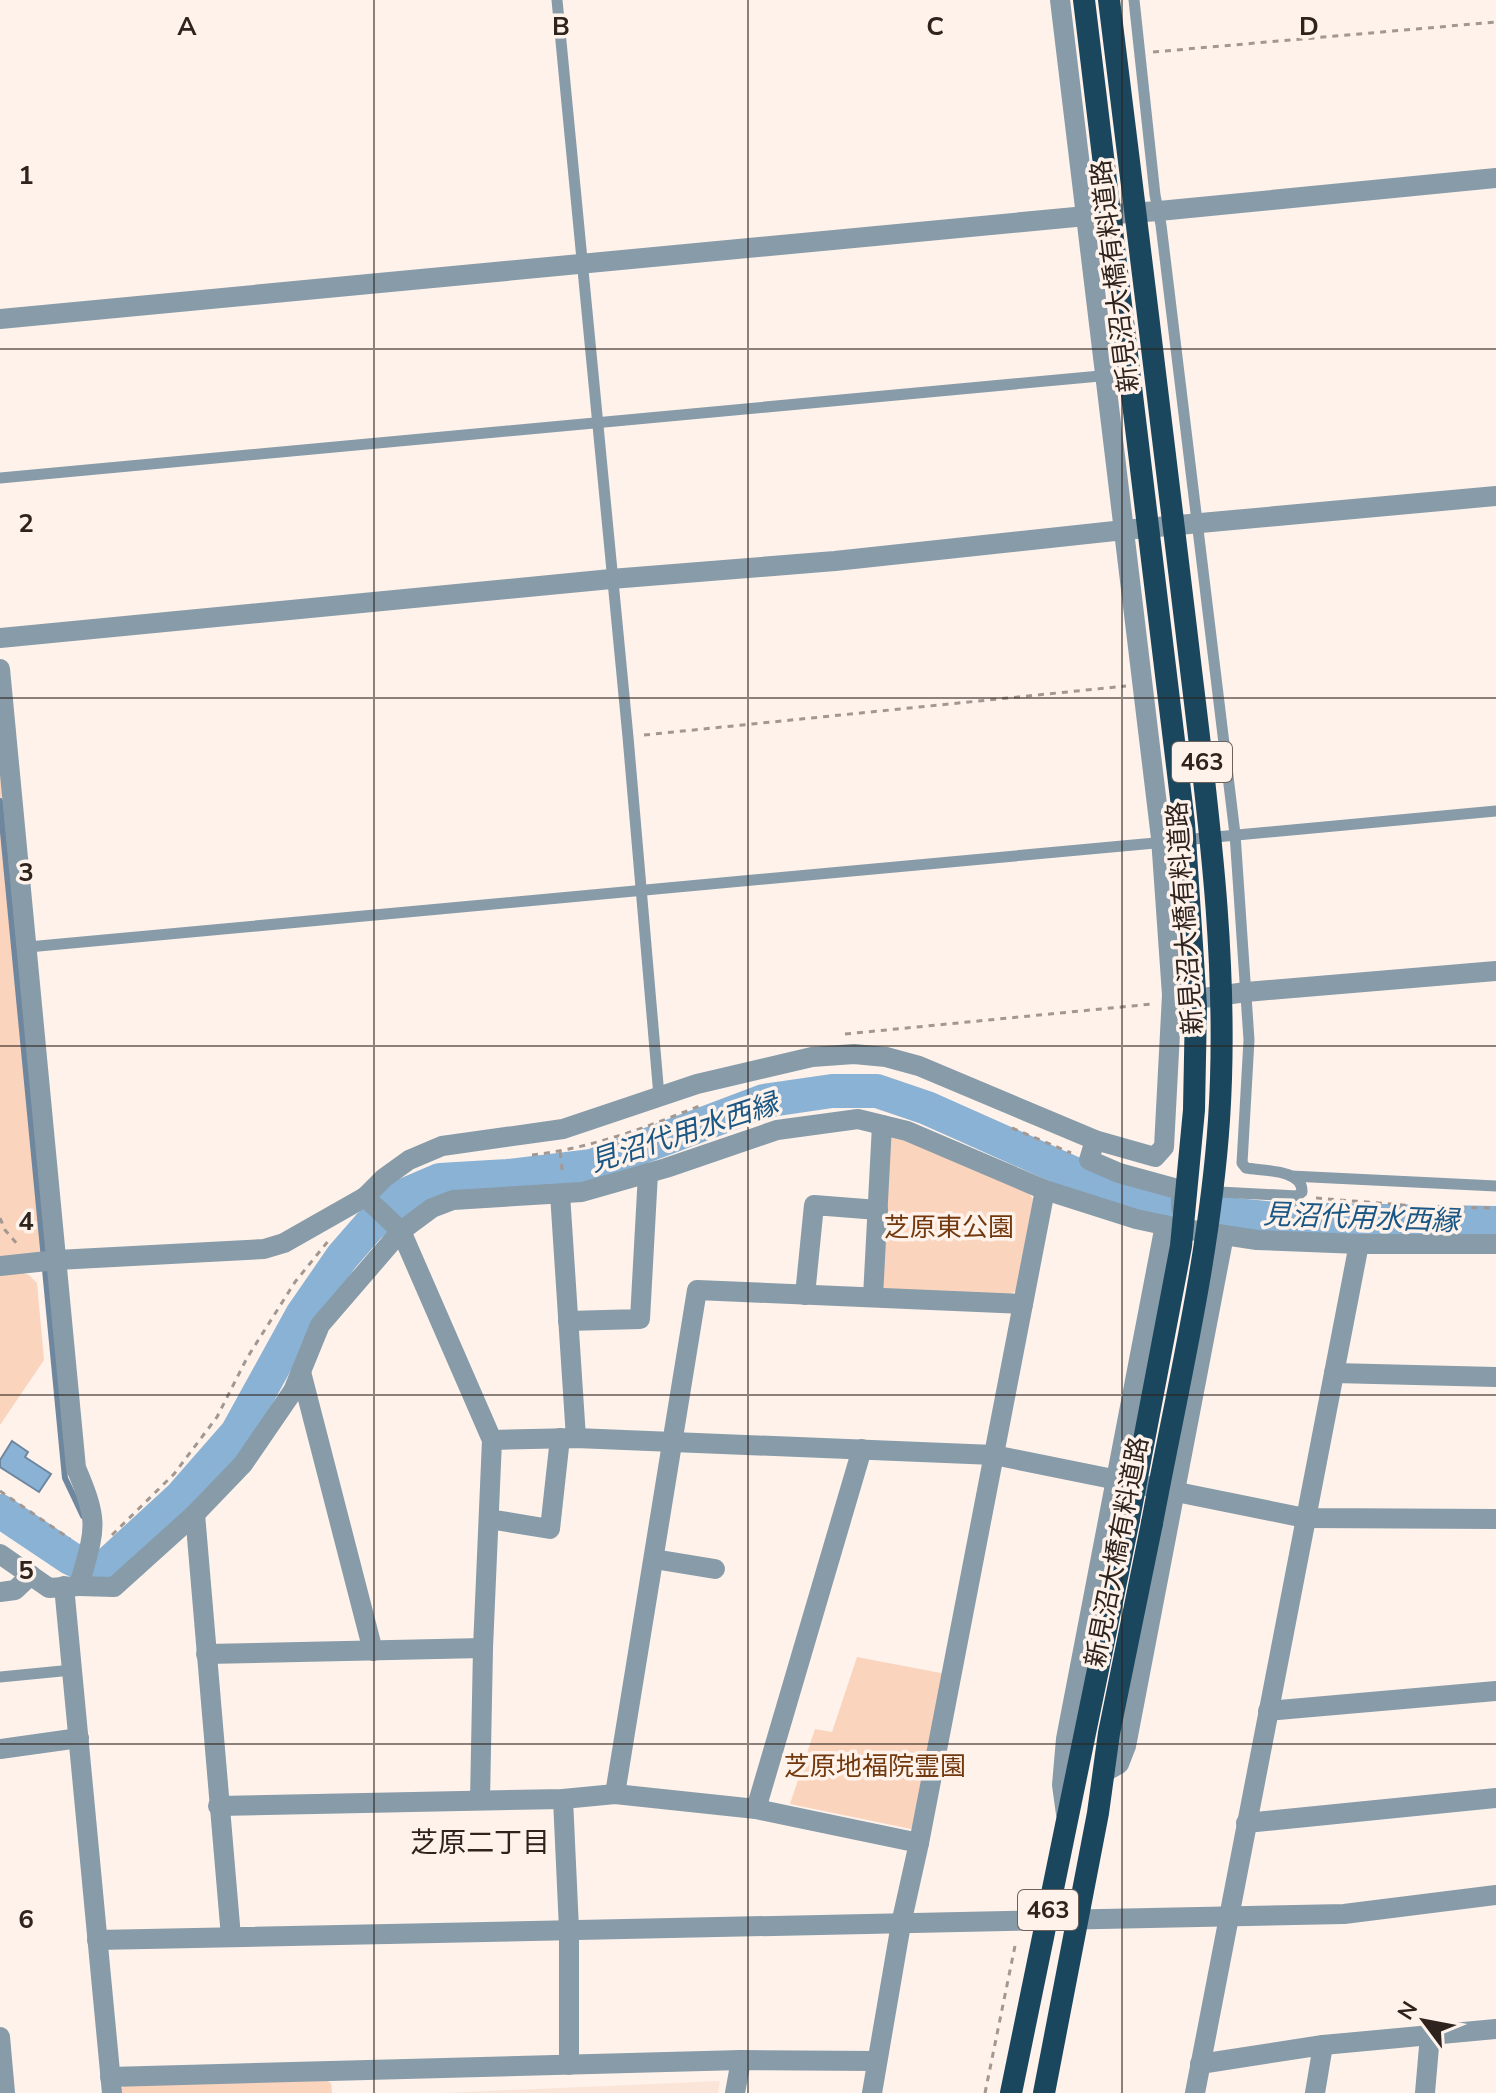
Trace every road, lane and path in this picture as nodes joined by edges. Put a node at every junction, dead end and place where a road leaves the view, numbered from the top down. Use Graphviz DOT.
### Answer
graph roads {
  1 [pos="557,0"];
  2 [pos="1060,0"];
  3 [pos="1084,0"];
  4 [pos="1109,0"];
  5 [pos="1134,0"];
  6 [pos="1496,22"];
  7 [pos="1140,53"];
  8 [pos="1496,178"];
  9 [pos="1159,211"];
  10 [pos="1086,216"];
  11 [pos="581,265"];
  12 [pos="0,319"];
  13 [pos="1178,368"];
  14 [pos="1107,376"];
  15 [pos="596,423"];
  16 [pos="0,478"];
  17 [pos="1496,496"];
  18 [pos="1196,524"];
  19 [pos="1124,530"];
  20 [pos="611,579"];
  21 [pos="0,638"];
  22 [pos="0,669"];
  23 [pos="1143,684"];
  24 [pos="628,737"];
  25 [pos="1496,811"];
  26 [pos="1235,834"];
  27 [pos="1162,843"];
  28 [pos="642,892"];
  29 [pos="28,947"];
  30 [pos="1496,971"];
  31 [pos="1246,992"];
  32 [pos="1172,1002"];
  33 [pos="835,1056"];
  34 [pos="659,1096"];
  35 [pos="882,1125"];
  36 [pos="1095,1140"];
  37 [pos="560,1152"];
  38 [pos="648,1173"];
  39 [pos="1291,1176"];
  40 [pos="1496,1186"];
  41 [pos="562,1188"];
  42 [pos="1045,1190"];
  43 [pos="1297,1196"];
  44 [pos="370,1200"];
  45 [pos="1496,1208"];
  46 [pos="878,1210"];
  47 [pos="0,1218"];
  48 [pos="1172,1226"];
  49 [pos="401,1231"];
  50 [pos="1218,1234"];
  51 [pos="1359,1244"];
  52 [pos="1496,1244"];
  53 [pos="57,1260"];
  54 [pos="33,1262"];
  55 [pos="0,1266"];
  56 [pos="805,1295"];
  57 [pos="873,1297"];
  58 [pos="1023,1304"];
  59 [pos="568,1321"];
  60 [pos="301,1372"];
  61 [pos="1334,1373"];
  62 [pos="1496,1377"];
  63 [pos="568,1438"];
  64 [pos="492,1440"];
  65 [pos="674,1442"];
  66 [pos="862,1449"];
  67 [pos="994,1455"];
  68 [pos="1116,1481"];
  69 [pos="0,1491"];
  70 [pos="1173,1492"];
  71 [pos="195,1514"];
  72 [pos="1305,1518"];
  73 [pos="489,1519"];
  74 [pos="1496,1519"];
  75 [pos="90,1547"];
  76 [pos="0,1554"];
  77 [pos="654,1559"];
  78 [pos="715,1569"];
  79 [pos="31,1575"];
  80 [pos="72,1586"];
  81 [pos="0,1592"];
  82 [pos="483,1648"];
  83 [pos="373,1651"];
  84 [pos="206,1654"];
  85 [pos="72,1670"];
  86 [pos="0,1677"];
  87 [pos="1496,1691"];
  88 [pos="1268,1711"];
  89 [pos="79,1738"];
  90 [pos="0,1749"];
  91 [pos="1103,1773"];
  92 [pos="615,1794"];
  93 [pos="1496,1798"];
  94 [pos="563,1799"];
  95 [pos="480,1800"];
  96 [pos="218,1806"];
  97 [pos="756,1809"];
  98 [pos="1067,1818"];
  99 [pos="1246,1823"];
  100 [pos="919,1843"];
  101 [pos="1496,1895"];
  102 [pos="1229,1916"];
  103 [pos="1079,1919"];
  104 [pos="1046,1920"];
  105 [pos="901,1924"];
  106 [pos="569,1929"];
  107 [pos="1018,1934"];
  108 [pos="231,1937"];
  109 [pos="97,1940"];
  110 [pos="1496,2029"];
  111 [pos="1430,2035"];
  112 [pos="0,2037"];
  113 [pos="1323,2045"];
  114 [pos="741,2060"];
  115 [pos="877,2061"];
  116 [pos="1200,2064"];
  117 [pos="569,2065"];
  118 [pos="340,2072"];
  119 [pos="111,2085"];
  120 [pos="5,2093"];
  121 [pos="342,2093"];
  122 [pos="735,2093"];
  123 [pos="872,2093"];
  124 [pos="985,2093"];
  125 [pos="1011,2093"];
  126 [pos="1044,2093"];
  127 [pos="1195,2093"];
  128 [pos="1315,2093"];
  129 [pos="1425,2093"];
  1 -- 11 [label="lane"];
  2 -- 10 [label="street"];
  3 -- 98 [label="highway, 新見沼大橋有料道路 / 463, bridge"];
  4 -- 91 [label="highway, 新見沼大橋有料道路 / 463, bridge"];
  5 -- 7 [label="lane"];
  6 -- 7 [label="path"];
  7 -- 9 [label="lane"];
  8 -- 9 [label="street"];
  9 -- 10 [label="street"];
  9 -- 13 [label="lane"];
  10 -- 11 [label="street"];
  10 -- 14 [label="street"];
  11 -- 12 [label="street"];
  11 -- 15 [label="lane"];
  13 -- 14 [label="lane"];
  13 -- 18 [label="lane"];
  14 -- 15 [label="lane"];
  14 -- 19 [label="street"];
  15 -- 16 [label="lane"];
  15 -- 20 [label="lane"];
  17 -- 18 [label="street"];
  18 -- 19 [label="street"];
  18 -- 26 [label="lane"];
  19 -- 20 [label="street"];
  19 -- 23 [label="street"];
  20 -- 21 [label="street"];
  20 -- 24 [label="lane"];
  22 -- 29 [label="street"];
  23 -- 24 [label="path"];
  23 -- 27 [label="street"];
  24 -- 28 [label="lane"];
  25 -- 26 [label="lane"];
  26 -- 27 [label="lane"];
  26 -- 31 [label="lane"];
  27 -- 28 [label="lane"];
  27 -- 32 [label="street"];
  28 -- 29 [label="lane"];
  28 -- 34 [label="lane"];
  29 -- 53 [label="street"];
  30 -- 31 [label="street"];
  31 -- 32 [label="street"];
  31 -- 39 [label="lane"];
  32 -- 33 [label="path"];
  32 -- 36 [label="street"];
  33 -- 34 [label="street"];
  33 -- 36 [label="street"];
  34 -- 44 [label="street"];
  35 -- 38 [label="street"];
  35 -- 42 [label="street"];
  35 -- 46 [label="street"];
  36 -- 48 [label="street"];
  37 -- 41 [label="path"];
  38 -- 41 [label="street"];
  38 -- 59 [label="street"];
  39 -- 40 [label="lane"];
  39 -- 43 [label="lane"];
  41 -- 49 [label="street"];
  41 -- 59 [label="street"];
  42 -- 48 [label="street"];
  42 -- 58 [label="street"];
  43 -- 45 [label="path"];
  43 -- 50 [label="lane"];
  44 -- 49 [label="street"];
  44 -- 53 [label="street"];
  46 -- 56 [label="street"];
  46 -- 57 [label="street"];
  47 -- 54 [label="path"];
  48 -- 50 [label="street"];
  48 -- 68 [label="street"];
  49 -- 60 [label="street"];
  49 -- 64 [label="street"];
  50 -- 51 [label="street"];
  50 -- 70 [label="street"];
  51 -- 52 [label="street"];
  51 -- 61 [label="street"];
  53 -- 54 [label="street"];
  53 -- 75 [label="street"];
  54 -- 55 [label="street"];
  56 -- 57 [label="street"];
  56 -- 65 [label="street"];
  57 -- 58 [label="street"];
  58 -- 67 [label="street"];
  59 -- 63 [label="street"];
  60 -- 71 [label="street"];
  60 -- 83 [label="street"];
  61 -- 62 [label="street"];
  61 -- 72 [label="street"];
  63 -- 64 [label="street"];
  63 -- 65 [label="street"];
  63 -- 73 [label="street"];
  64 -- 73 [label="street"];
  65 -- 66 [label="street"];
  65 -- 77 [label="street"];
  66 -- 67 [label="street"];
  66 -- 97 [label="street"];
  67 -- 68 [label="street"];
  67 -- 100 [label="street"];
  68 -- 70 [label="street"];
  68 -- 98 [label="street"];
  69 -- 75 [label="path"];
  70 -- 72 [label="street"];
  70 -- 91 [label="street"];
  71 -- 80 [label="street"];
  71 -- 84 [label="street"];
  72 -- 74 [label="street"];
  72 -- 88 [label="street"];
  73 -- 82 [label="street"];
  75 -- 80 [label="street"];
  76 -- 79 [label="street"];
  77 -- 78 [label="street"];
  77 -- 92 [label="street"];
  79 -- 80 [label="street"];
  79 -- 81 [label="street"];
  80 -- 85 [label="street"];
  82 -- 83 [label="street"];
  82 -- 95 [label="street"];
  83 -- 84 [label="street"];
  84 -- 96 [label="street"];
  85 -- 86 [label="lane"];
  85 -- 89 [label="street"];
  87 -- 88 [label="street"];
  88 -- 99 [label="street"];
  89 -- 90 [label="street"];
  89 -- 109 [label="street"];
  91 -- 103 [label="highway, 463"];
  92 -- 94 [label="street"];
  92 -- 97 [label="street"];
  93 -- 99 [label="street"];
  94 -- 95 [label="street"];
  94 -- 106 [label="street"];
  95 -- 96 [label="street"];
  96 -- 108 [label="street"];
  97 -- 100 [label="street"];
  98 -- 104 [label="highway, 463"];
  99 -- 102 [label="street"];
  100 -- 105 [label="street"];
  101 -- 102 [label="street"];
  102 -- 103 [label="street"];
  102 -- 116 [label="street"];
  103 -- 104 [label="street"];
  103 -- 126 [label="highway, 463"];
  104 -- 105 [label="street"];
  104 -- 125 [label="highway, 463"];
  105 -- 106 [label="street"];
  105 -- 115 [label="street"];
  106 -- 108 [label="street"];
  106 -- 117 [label="street"];
  107 -- 124 [label="path"];
  108 -- 109 [label="street"];
  109 -- 119 [label="street"];
  110 -- 111 [label="street"];
  111 -- 113 [label="street"];
  111 -- 129 [label="street"];
  112 -- 120 [label="street"];
  113 -- 116 [label="street"];
  113 -- 128 [label="street"];
  114 -- 115 [label="street"];
  114 -- 117 [label="street"];
  114 -- 122 [label="street"];
  115 -- 123 [label="street"];
  116 -- 127 [label="street"];
  117 -- 118 [label="street"];
  118 -- 119 [label="street"];
  118 -- 121 [label="street"];
}
